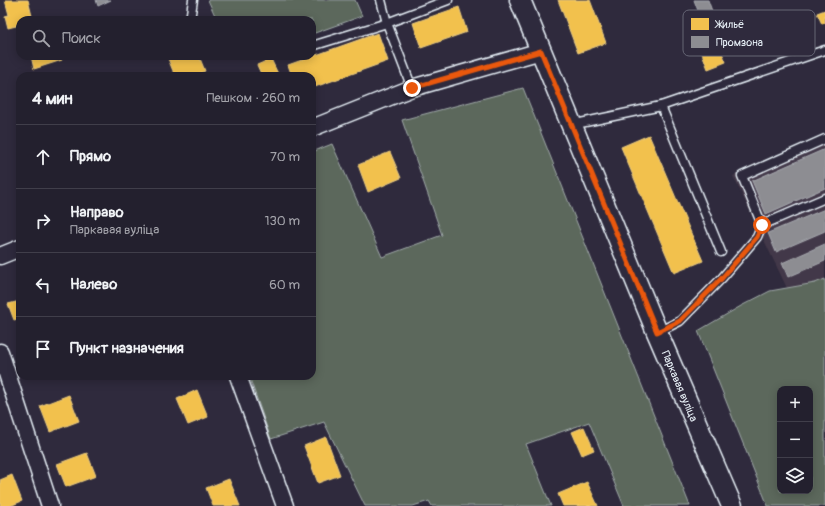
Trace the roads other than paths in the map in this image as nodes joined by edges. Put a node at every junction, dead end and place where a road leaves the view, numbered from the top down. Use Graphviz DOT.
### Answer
graph roads {
  1 [pos="193,0"];
  2 [pos="381,0"];
  3 [pos="448,0"];
  4 [pos="520,0"];
  5 [pos="191,16"];
  6 [pos="387,23"];
  7 [pos="316,45"];
  8 [pos="825,50"];
  9 [pos="541,51"];
  10 [pos="815,53"];
  11 [pos="808,56"];
  12 [pos="412,88"];
  13 [pos="662,106"];
  14 [pos="572,125"];
  15 [pos="316,126"];
  16 [pos="825,139"];
  17 [pos="825,198"];
  18 [pos="762,225"];
  19 [pos="16,250"];
  20 [pos="721,252"];
  21 [pos="0,256"];
  22 [pos="657,332"];
  23 [pos="0,352"];
  24 [pos="239,380"];
  25 [pos="50,506"];
  26 [pos="285,506"];
  27 [pos="732,506"];
  1 -- 5 [label="lane"];
  2 -- 6 [label="lane"];
  3 -- 6 [label="lane"];
  4 -- 9 [label="street, Паркавая вуліца"];
  6 -- 7 [label="lane"];
  6 -- 12 [label="lane"];
  8 -- 10 [label="lane"];
  9 -- 12 [label="street"];
  9 -- 14 [label="street, Паркавая вуліца"];
  11 -- 13 [label="lane"];
  12 -- 15 [label="street"];
  13 -- 14 [label="lane"];
  13 -- 20 [label="lane"];
  14 -- 22 [label="street, Паркавая вуліца"];
  16 -- 18 [label="lane"];
  17 -- 18 [label="lane"];
  18 -- 22 [label="lane"];
  19 -- 21 [label="street"];
  22 -- 27 [label="street, Паркавая вуліца"];
  23 -- 25 [label="street"];
  24 -- 26 [label="street"];
}
